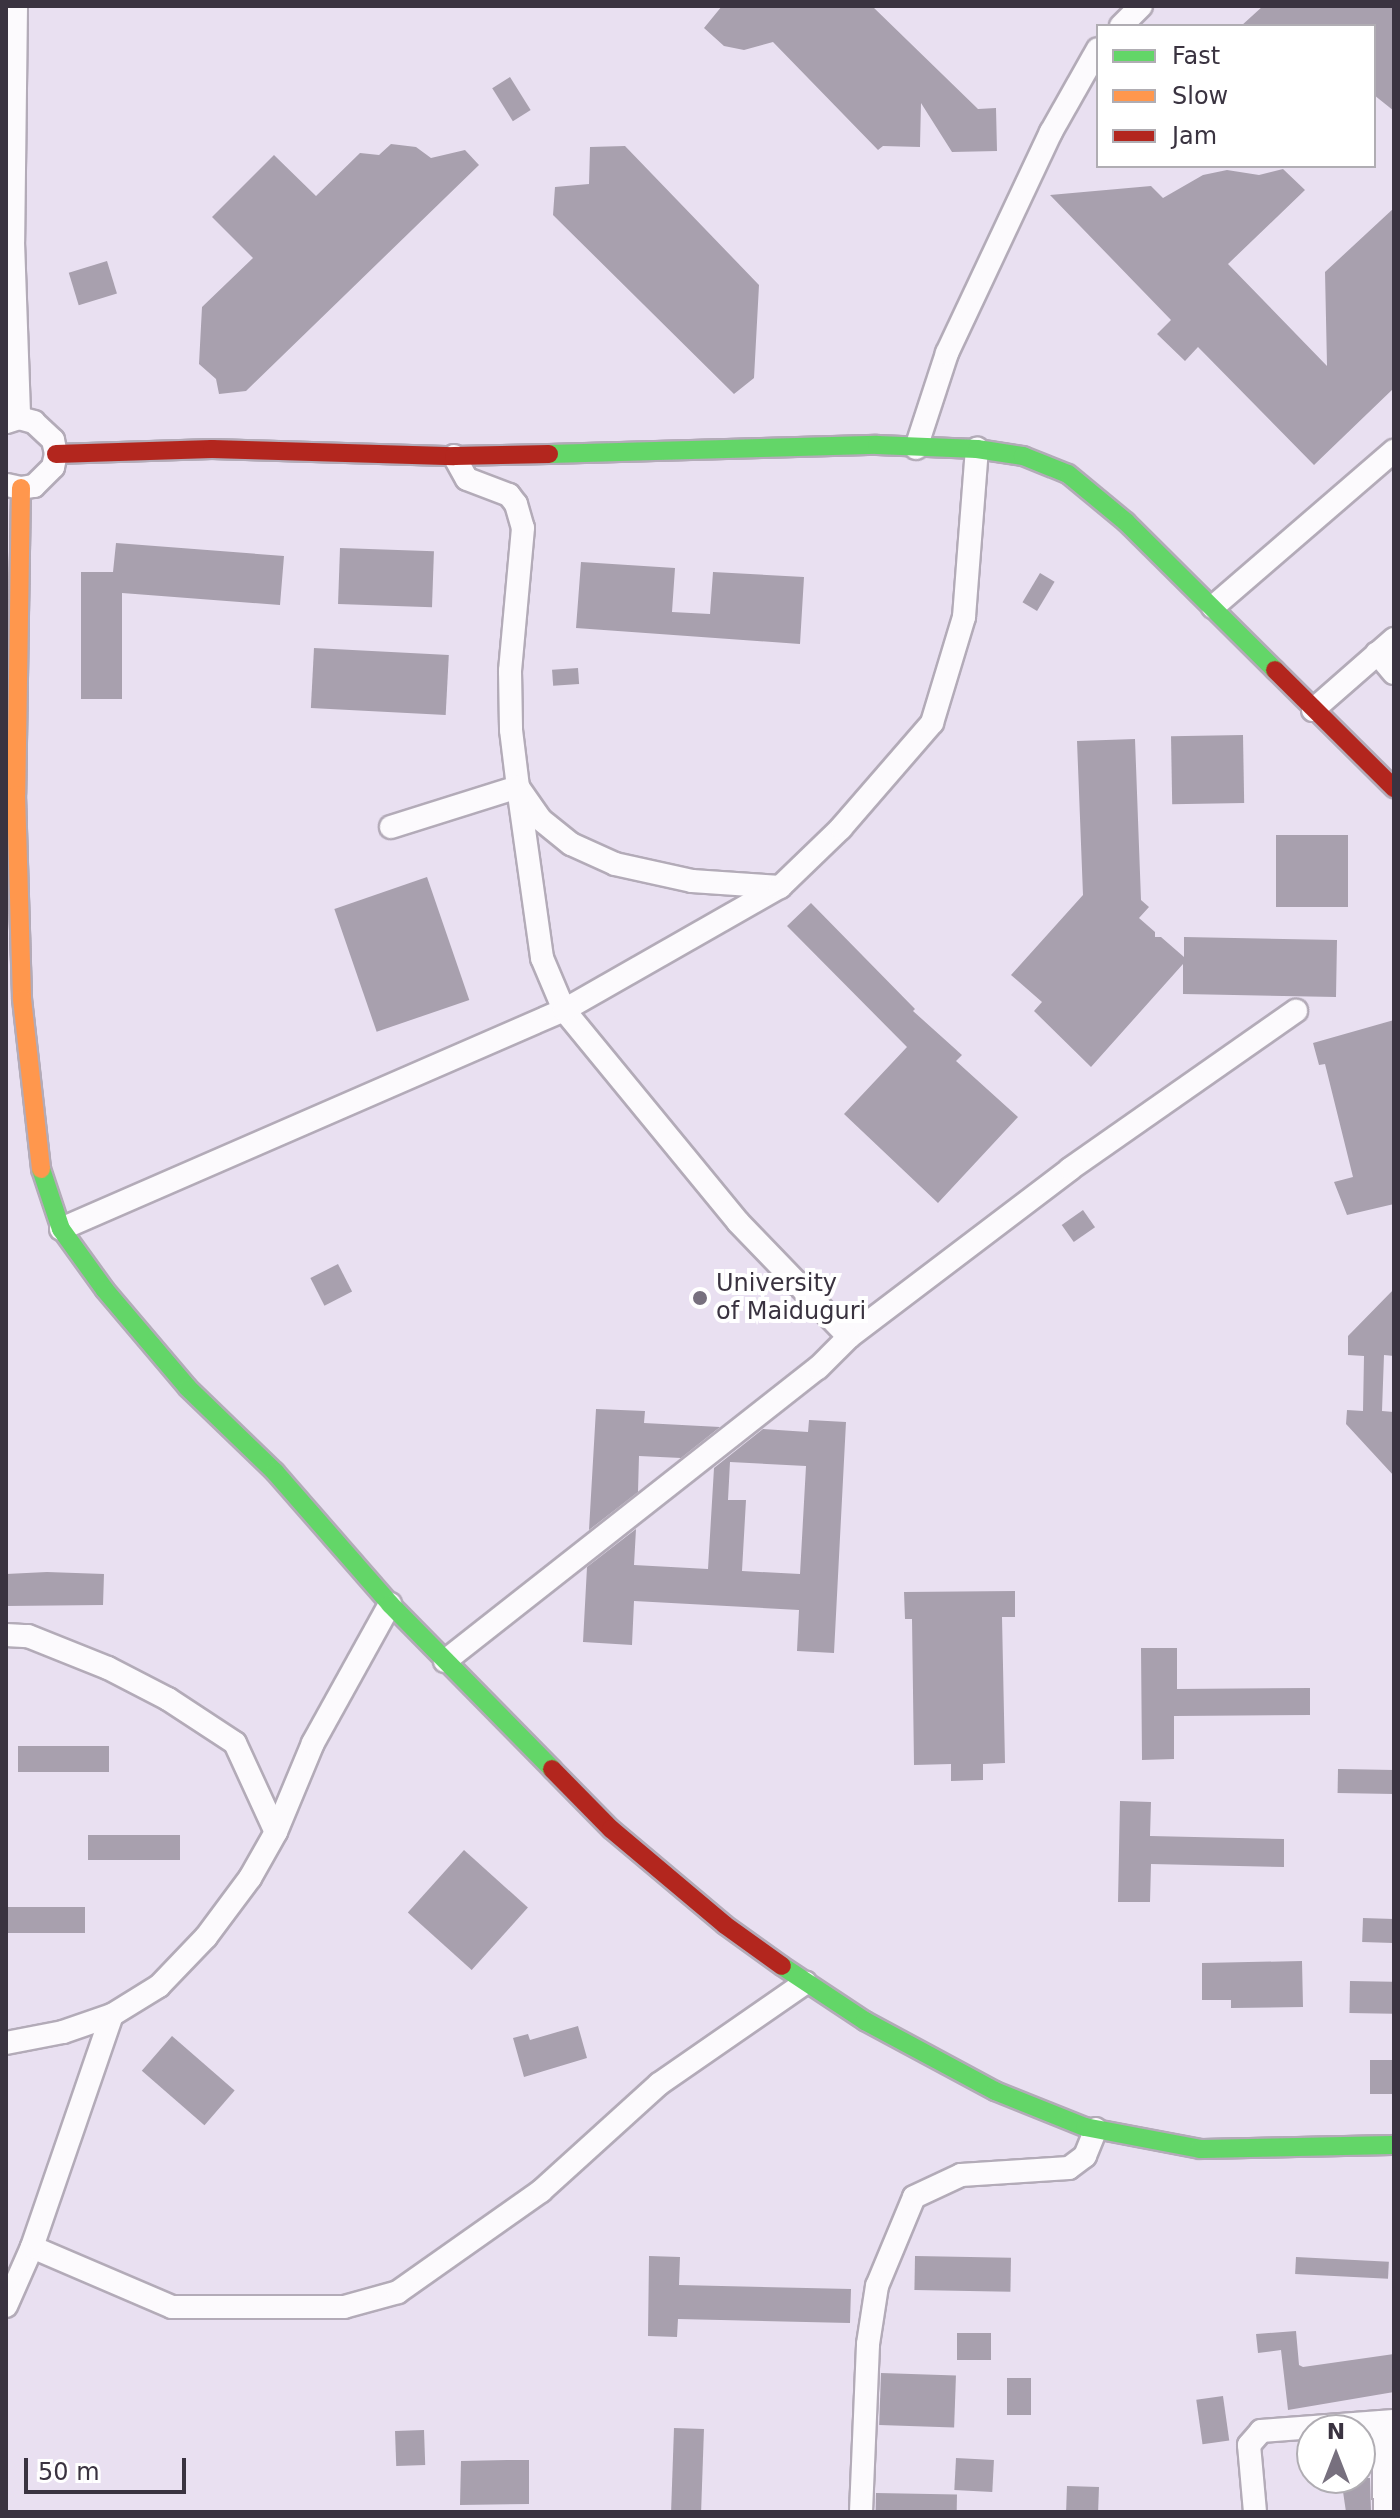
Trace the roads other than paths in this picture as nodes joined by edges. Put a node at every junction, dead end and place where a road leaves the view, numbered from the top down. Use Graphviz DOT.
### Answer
graph roads {
  1 [pos="16,6"];
  2 [pos="1141,6"];
  3 [pos="1123,24"];
  4 [pos="1096,53"];
  5 [pos="13,420"];
  6 [pos="916,448"];
  7 [pos="977,449"];
  8 [pos="1394,451"];
  9 [pos="56,454"];
  10 [pos="454,456"];
  11 [pos="13,486"];
  12 [pos="1213,607"];
  13 [pos="1386,646"];
  14 [pos="1394,673"];
  15 [pos="1313,710"];
  16 [pos="518,787"];
  17 [pos="1394,788"];
  18 [pos="391,827"];
  19 [pos="780,887"];
  20 [pos="564,1010"];
  21 [pos="1296,1011"];
  22 [pos="61,1229"];
  23 [pos="849,1337"];
  24 [pos="390,1604"];
  25 [pos="6,1635"];
  26 [pos="445,1661"];
  27 [pos="276,1832"];
  28 [pos="805,1983"];
  29 [pos="112,2015"];
  30 [pos="6,2043"];
  31 [pos="1096,2129"];
  32 [pos="1394,2145"];
  33 [pos="32,2247"];
  34 [pos="6,2306"];
  35 [pos="1388,2421"];
  36 [pos="861,2512"];
  37 [pos="1255,2512"];
  38 [pos="1385,2512"];
  1 -- 5 [label="street"];
  2 -- 3 [label="street"];
  4 -- 6 [label="street"];
  5 -- 9 [label="street"];
  6 -- 7 [label="street"];
  6 -- 10 [label="street"];
  7 -- 12 [label="street"];
  7 -- 19 [label="street"];
  8 -- 12 [label="street"];
  9 -- 10 [label="street"];
  9 -- 11 [label="street"];
  10 -- 16 [label="street"];
  11 -- 22 [label="street"];
  12 -- 15 [label="street"];
  13 -- 14 [label="street"];
  13 -- 15 [label="street"];
  15 -- 17 [label="street"];
  16 -- 18 [label="street"];
  16 -- 19 [label="street"];
  16 -- 20 [label="street"];
  19 -- 20 [label="street"];
  20 -- 22 [label="street"];
  20 -- 23 [label="street"];
  21 -- 23 [label="street"];
  22 -- 24 [label="street"];
  23 -- 26 [label="street"];
  24 -- 26 [label="street"];
  24 -- 27 [label="street"];
  25 -- 27 [label="street"];
  26 -- 28 [label="street"];
  27 -- 29 [label="street"];
  28 -- 31 [label="street"];
  28 -- 33 [label="street"];
  29 -- 30 [label="street"];
  29 -- 33 [label="street"];
  31 -- 32 [label="street"];
  31 -- 36 [label="street"];
  33 -- 34 [label="street"];
  35 -- 37 [label="street"];
  35 -- 38 [label="street"];
}
